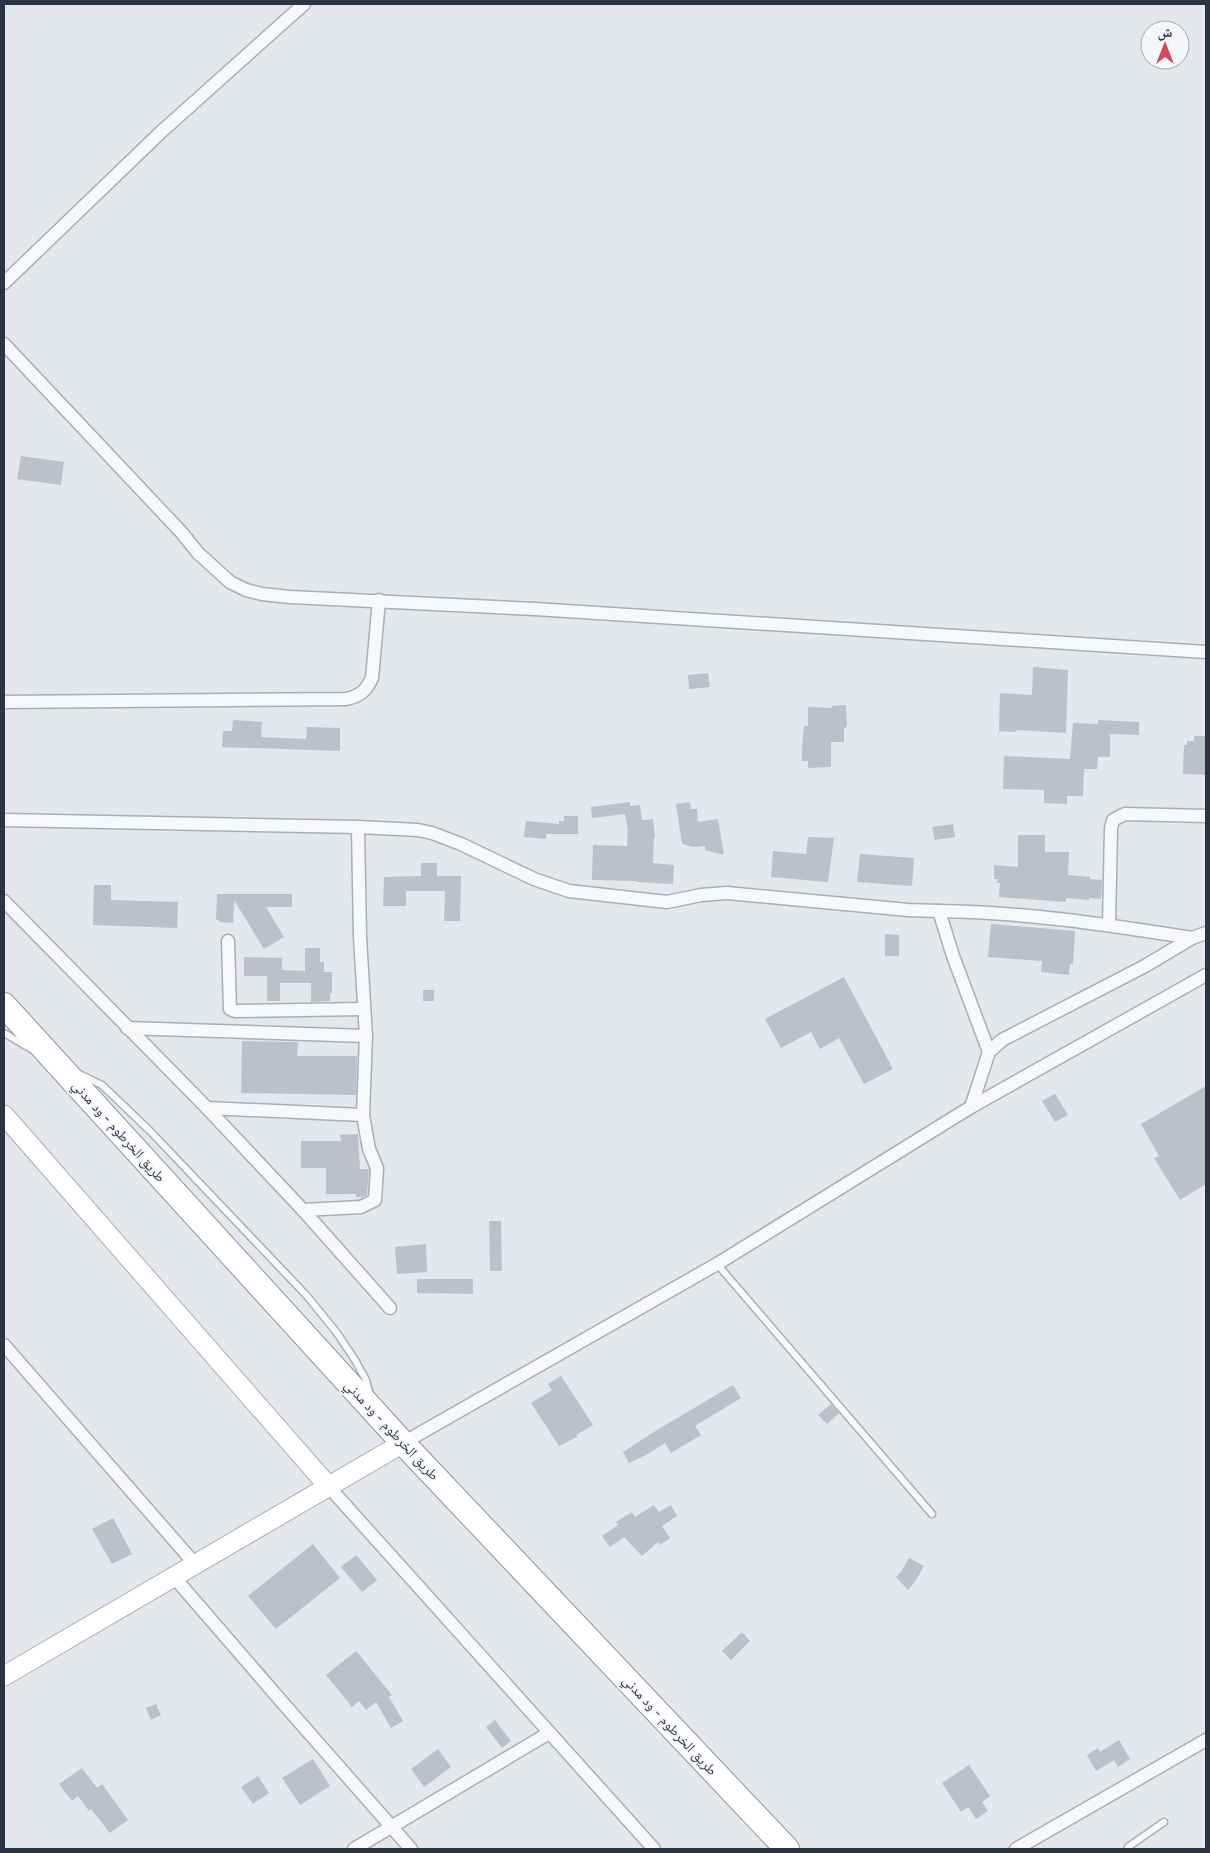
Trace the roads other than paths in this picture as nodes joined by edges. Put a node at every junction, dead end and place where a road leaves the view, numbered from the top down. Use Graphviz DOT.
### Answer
graph roads {
  1 [pos="304,4"];
  2 [pos="4,283"];
  3 [pos="4,344"];
  4 [pos="380,600"];
  5 [pos="1206,652"];
  6 [pos="4,702"];
  7 [pos="1206,816"];
  8 [pos="4,820"];
  9 [pos="358,827"];
  10 [pos="4,901"];
  11 [pos="939,911"];
  12 [pos="1109,925"];
  13 [pos="1206,934"];
  14 [pos="1192,938"];
  15 [pos="228,941"];
  16 [pos="1206,975"];
  17 [pos="4,1005"];
  18 [pos="363,1009"];
  19 [pos="127,1028"];
  20 [pos="4,1033"];
  21 [pos="366,1036"];
  22 [pos="989,1052"];
  23 [pos="57,1063"];
  24 [pos="971,1107"];
  25 [pos="207,1108"];
  26 [pos="4,1115"];
  27 [pos="363,1115"];
  28 [pos="303,1210"];
  29 [pos="716,1264"];
  30 [pos="390,1308"];
  31 [pos="4,1346"];
  32 [pos="404,1443"];
  33 [pos="329,1486"];
  34 [pos="932,1514"];
  35 [pos="195,1564"];
  36 [pos="174,1577"];
  37 [pos="4,1676"];
  38 [pos="549,1733"];
  39 [pos="1206,1740"];
  40 [pos="1164,1822"];
  41 [pos="392,1827"];
  42 [pos="354,1849"];
  43 [pos="411,1849"];
  44 [pos="654,1849"];
  45 [pos="787,1849"];
  46 [pos="1016,1849"];
  47 [pos="1128,1849"];
  1 -- 2 [label="street"];
  3 -- 4 [label="street"];
  4 -- 5 [label="street"];
  4 -- 6 [label="street"];
  7 -- 12 [label="street"];
  8 -- 9 [label="street"];
  9 -- 11 [label="street"];
  9 -- 18 [label="street"];
  10 -- 19 [label="street"];
  11 -- 12 [label="street"];
  11 -- 22 [label="street"];
  12 -- 14 [label="street"];
  13 -- 14 [label="street"];
  14 -- 22 [label="street"];
  15 -- 18 [label="street"];
  16 -- 24 [label="street"];
  17 -- 23 [label="highway, طريق الخرطوم - ود مدني"];
  18 -- 21 [label="street"];
  19 -- 21 [label="street"];
  19 -- 25 [label="street"];
  20 -- 23 [label="lane"];
  21 -- 27 [label="street"];
  22 -- 24 [label="street"];
  23 -- 32 [label="highway, طريق الخرطوم - ود مدني"];
  24 -- 29 [label="street"];
  25 -- 27 [label="street"];
  25 -- 28 [label="street"];
  26 -- 33 [label="street"];
  27 -- 28 [label="street"];
  28 -- 30 [label="street"];
  29 -- 32 [label="street"];
  29 -- 34 [label="lane"];
  31 -- 35 [label="street"];
  32 -- 33 [label="street"];
  32 -- 45 [label="highway, طريق الخرطوم - ود مدني"];
  33 -- 35 [label="street"];
  33 -- 38 [label="street"];
  35 -- 36 [label="street"];
  36 -- 37 [label="street"];
  36 -- 41 [label="street"];
  38 -- 41 [label="street"];
  38 -- 44 [label="street"];
  39 -- 46 [label="street"];
  40 -- 47 [label="lane"];
  41 -- 42 [label="street"];
  41 -- 43 [label="street"];
}
